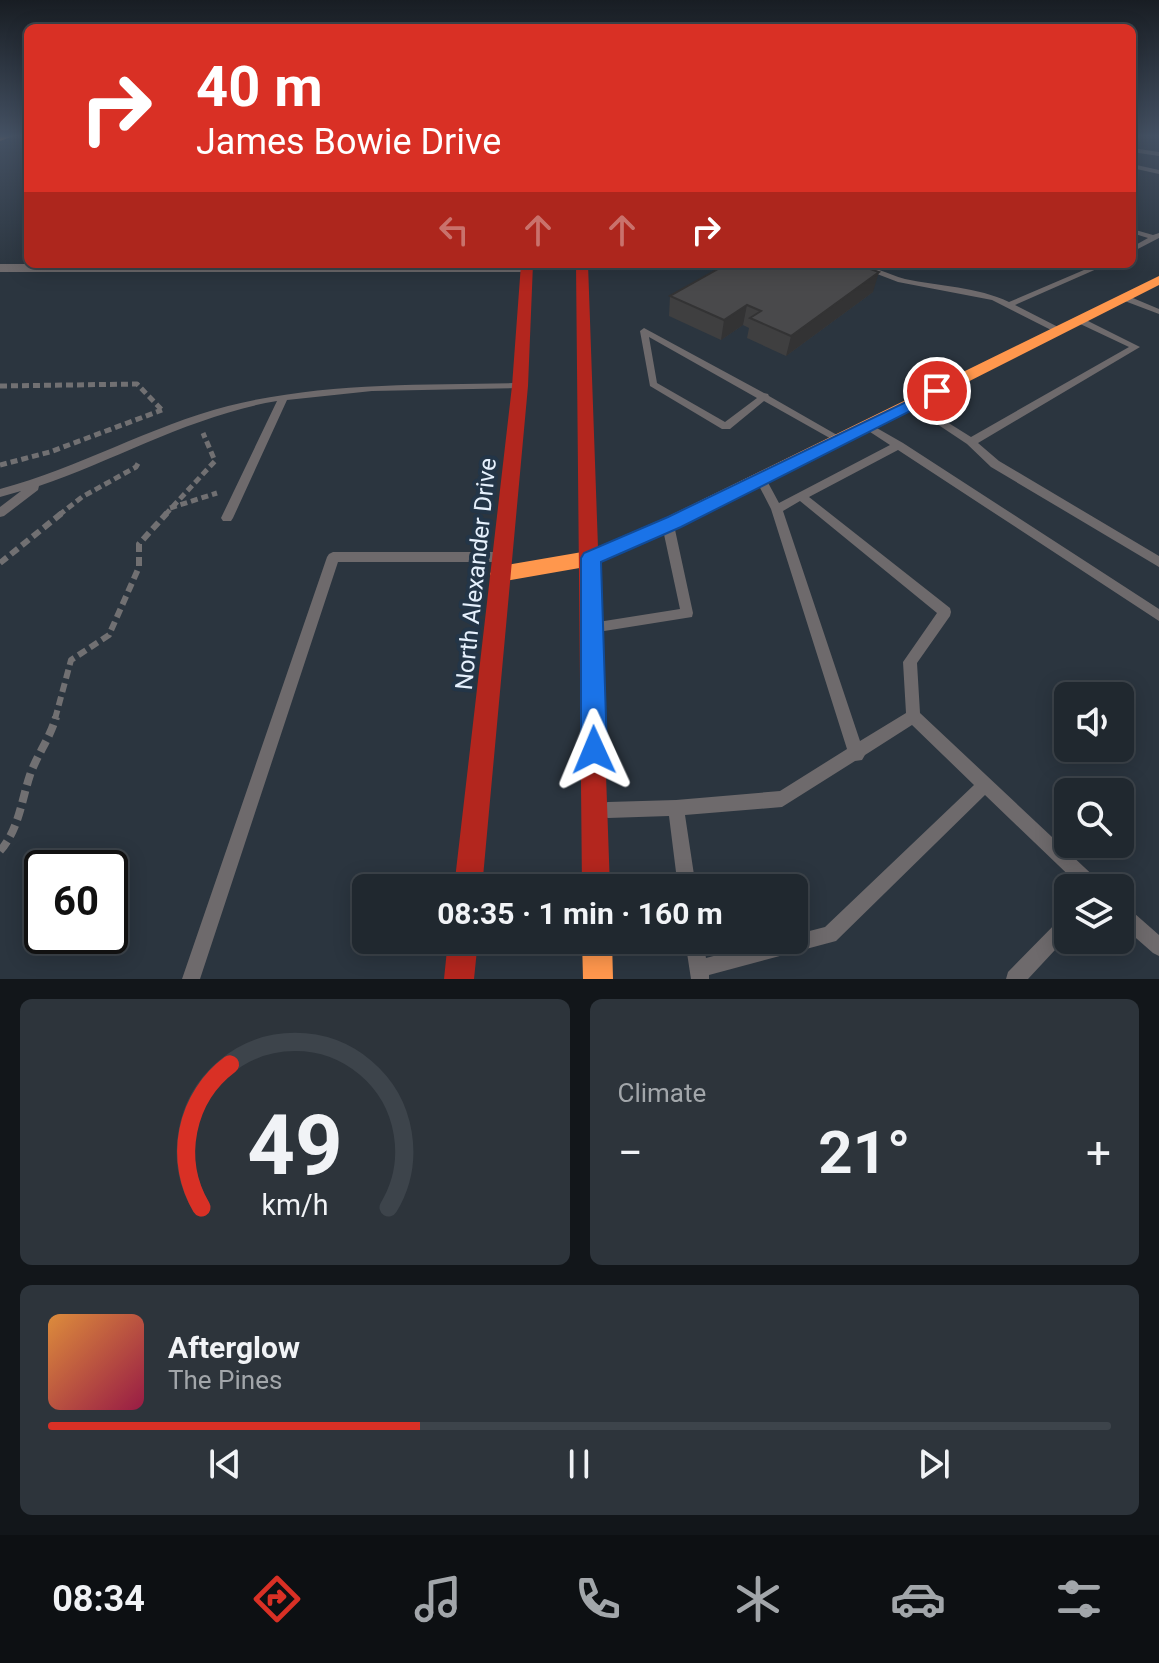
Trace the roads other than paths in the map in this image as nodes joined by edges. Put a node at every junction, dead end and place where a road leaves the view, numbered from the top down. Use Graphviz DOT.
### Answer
graph roads {
  1 [pos="1136,232"];
  2 [pos="1157,236"];
  3 [pos="1136,248"];
  4 [pos="0,268"];
  5 [pos="24,268"];
  6 [pos="527,268"];
  7 [pos="582,268"];
  8 [pos="866,268"];
  9 [pos="1095,268"];
  10 [pos="1159,280"];
  11 [pos="1125,298"];
  12 [pos="1009,305"];
  13 [pos="1159,312"];
  14 [pos="1079,320"];
  15 [pos="1059,331"];
  16 [pos="520,386"];
  17 [pos="765,396"];
  18 [pos="283,398"];
  19 [pos="912,404"];
  20 [pos="868,426"];
  21 [pos="840,440"];
  22 [pos="971,442"];
  23 [pos="899,445"];
  24 [pos="761,480"];
  25 [pos="37,485"];
  26 [pos="0,493"];
  27 [pos="801,496"];
  28 [pos="777,509"];
  29 [pos="0,513"];
  30 [pos="227,518"];
  31 [pos="668,525"];
  32 [pos="591,558"];
  33 [pos="1159,562"];
  34 [pos="501,566"];
  35 [pos="1159,616"];
  36 [pos="592,629"];
  37 [pos="913,716"];
  38 [pos="857,755"];
  39 [pos="985,785"];
  40 [pos="676,808"];
  41 [pos="595,811"];
  42 [pos="469,874"];
  43 [pos="596,874"];
  44 [pos="685,874"];
  45 [pos="1079,874"];
  46 [pos="1134,925"];
  47 [pos="1054,938"];
  48 [pos="1159,947"];
  49 [pos="462,954"];
  50 [pos="597,954"];
  51 [pos="696,954"];
  52 [pos="699,974"];
  53 [pos="191,979"];
  54 [pos="459,979"];
  55 [pos="598,979"];
  56 [pos="1015,979"];
  1 -- 2 [label="lane"];
  2 -- 3 [label="lane"];
  4 -- 5 [label="street"];
  6 -- 16 [label="main road, North Alexander Drive"];
  7 -- 32 [label="main road"];
  8 -- 12 [label="lane"];
  9 -- 12 [label="lane"];
  10 -- 11 [label="main road"];
  11 -- 13 [label="lane"];
  11 -- 14 [label="main road"];
  12 -- 15 [label="lane"];
  14 -- 15 [label="main road"];
  14 -- 22 [label="lane"];
  15 -- 19 [label="main road"];
  16 -- 18 [label="lane"];
  16 -- 34 [label="main road, North Alexander Drive"];
  17 -- 17 [label="lane"];
  17 -- 21 [label="lane"];
  18 -- 25 [label="lane"];
  18 -- 30 [label="lane"];
  19 -- 20 [label="main road"];
  19 -- 22 [label="lane"];
  20 -- 21 [label="main road"];
  20 -- 23 [label="lane"];
  21 -- 24 [label="main road"];
  22 -- 33 [label="lane"];
  23 -- 27 [label="lane"];
  23 -- 35 [label="lane"];
  24 -- 28 [label="lane"];
  24 -- 31 [label="main road"];
  25 -- 26 [label="lane"];
  25 -- 29 [label="lane"];
  27 -- 28 [label="lane"];
  27 -- 37 [label="lane"];
  28 -- 38 [label="lane"];
  31 -- 32 [label="main road"];
  31 -- 36 [label="lane"];
  32 -- 34 [label="main road"];
  32 -- 36 [label="main road"];
  34 -- 42 [label="main road, North Alexander Drive"];
  34 -- 53 [label="lane"];
  36 -- 41 [label="main road"];
  37 -- 38 [label="lane"];
  37 -- 39 [label="lane"];
  38 -- 40 [label="lane"];
  39 -- 45 [label="lane"];
  39 -- 52 [label="lane"];
  40 -- 41 [label="lane"];
  40 -- 44 [label="lane"];
  41 -- 43 [label="main road"];
  46 -- 48 [label="lane"];
  47 -- 56 [label="lane"];
  49 -- 54 [label="main road"];
  50 -- 55 [label="main road"];
  51 -- 52 [label="lane"];
}
